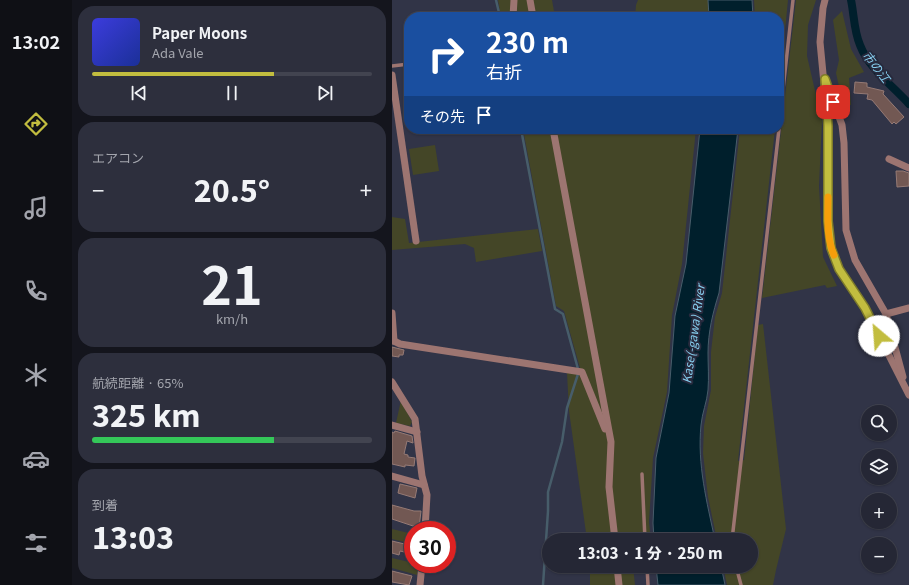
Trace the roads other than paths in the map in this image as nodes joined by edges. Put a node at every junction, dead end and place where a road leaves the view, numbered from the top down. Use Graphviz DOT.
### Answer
graph roads {
  1 [pos="514,0"];
  2 [pos="530,0"];
  3 [pos="793,0"];
  4 [pos="825,0"];
  5 [pos="513,12"];
  6 [pos="532,12"];
  7 [pos="404,65"];
  8 [pos="392,66"];
  9 [pos="392,75"];
  10 [pos="825,79"];
  11 [pos="784,80"];
  12 [pos="554,134"];
  13 [pos="778,134"];
  14 [pos="889,159"];
  15 [pos="909,168"];
  16 [pos="416,241"];
  17 [pos="909,308"];
  18 [pos="392,313"];
  19 [pos="886,314"];
  20 [pos="393,341"];
  21 [pos="392,382"];
  22 [pos="908,394"];
  23 [pos="392,425"];
  24 [pos="417,432"];
  25 [pos="611,442"];
  26 [pos="642,474"];
  27 [pos="392,478"];
  28 [pos="424,486"];
  29 [pos="426,521"];
  30 [pos="614,533"];
  31 [pos="645,533"];
  32 [pos="733,533"];
  33 [pos="421,573"];
  34 [pos="618,573"];
  35 [pos="647,573"];
  36 [pos="737,573"];
  37 [pos="420,585"];
  38 [pos="619,585"];
  39 [pos="648,585"];
  40 [pos="740,585"];
  1 -- 5 [label="street"];
  2 -- 6 [label="street"];
  3 -- 11 [label="lane"];
  4 -- 10 [label="street"];
  7 -- 8 [label="lane"];
  9 -- 16 [label="street"];
  10 -- 19 [label="street"];
  10 -- 22 [label="street"];
  12 -- 25 [label="street"];
  13 -- 32 [label="lane"];
  14 -- 15 [label="street"];
  17 -- 19 [label="street"];
  18 -- 20 [label="street"];
  19 -- 22 [label="street"];
  20 -- 25 [label="street"];
  21 -- 24 [label="street"];
  23 -- 24 [label="street"];
  24 -- 28 [label="street"];
  25 -- 30 [label="street"];
  26 -- 31 [label="lane"];
  27 -- 28 [label="street"];
  28 -- 29 [label="street"];
  33 -- 37 [label="street"];
  34 -- 38 [label="street"];
  35 -- 39 [label="lane"];
  36 -- 40 [label="lane"];
}
